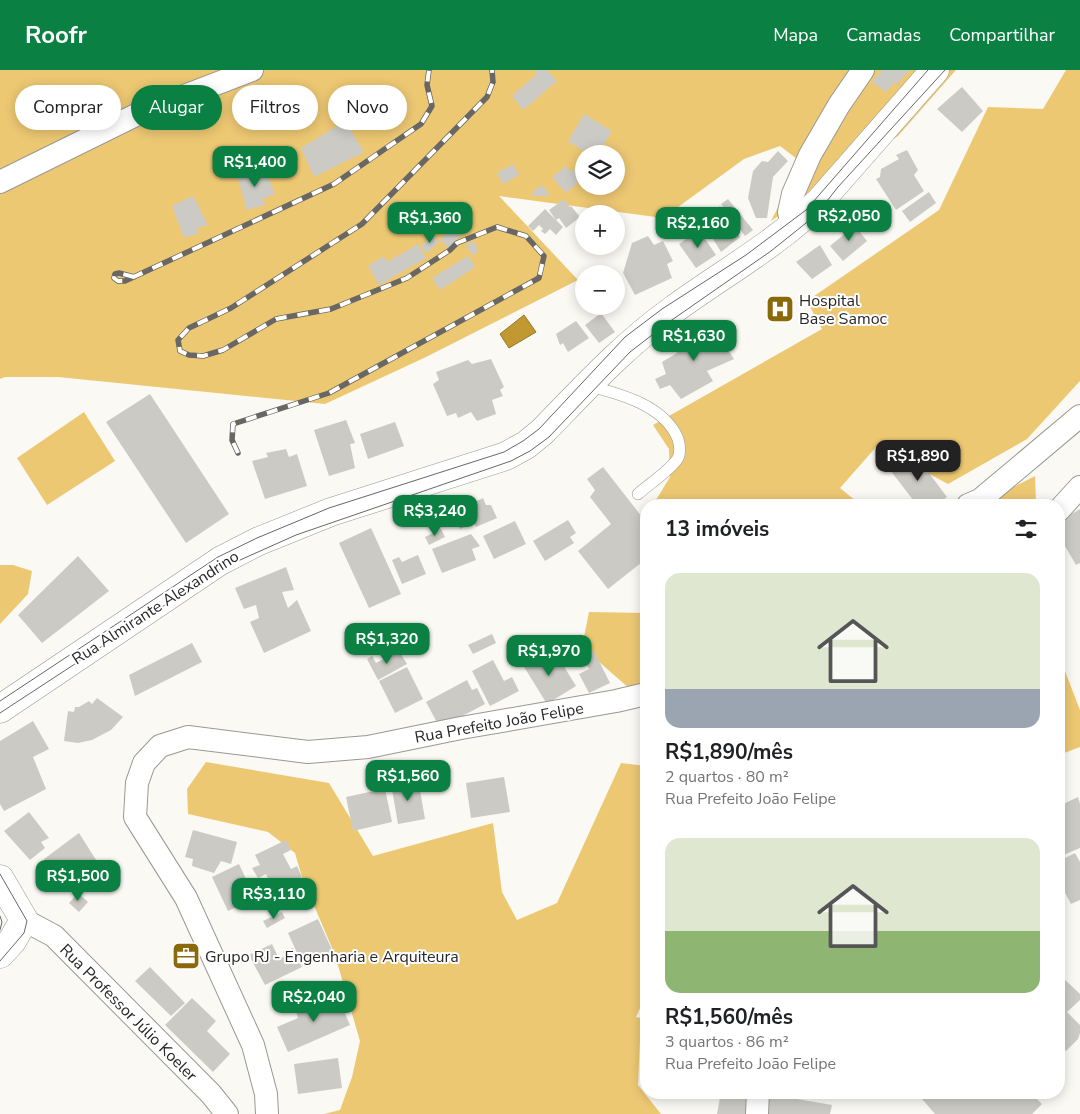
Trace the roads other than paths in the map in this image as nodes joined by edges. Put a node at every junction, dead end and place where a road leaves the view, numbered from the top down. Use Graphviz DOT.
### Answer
graph roads {
  1 [pos="252,70"];
  2 [pos="863,70"];
  3 [pos="935,70"];
  4 [pos="0,182"];
  5 [pos="792,226"];
  6 [pos="588,386"];
  7 [pos="1080,416"];
  8 [pos="1080,487"];
  9 [pos="638,494"];
  10 [pos="981,499"];
  11 [pos="1065,503"];
  12 [pos="640,695"];
  13 [pos="0,709"];
  14 [pos="0,879"];
  15 [pos="24,920"];
  16 [pos="0,954"];
  17 [pos="757,1099"];
  18 [pos="227,1114"];
  19 [pos="267,1114"];
  20 [pos="756,1114"];
  1 -- 4 [label="street"];
  2 -- 5 [label="street"];
  3 -- 5 [label="street, Rua Almirante Alexandrino"];
  5 -- 6 [label="street, Rua Almirante Alexandrino"];
  6 -- 9 [label="lane"];
  6 -- 13 [label="street, Rua Almirante Alexandrino"];
  7 -- 10 [label="street"];
  8 -- 11 [label="street"];
  12 -- 19 [label="street, Rua Prefeito João Felipe"];
  14 -- 15 [label="street"];
  15 -- 16 [label="street"];
  15 -- 18 [label="street, Rua Professor Júlio Koeler"];
  17 -- 20 [label="street"];
}
